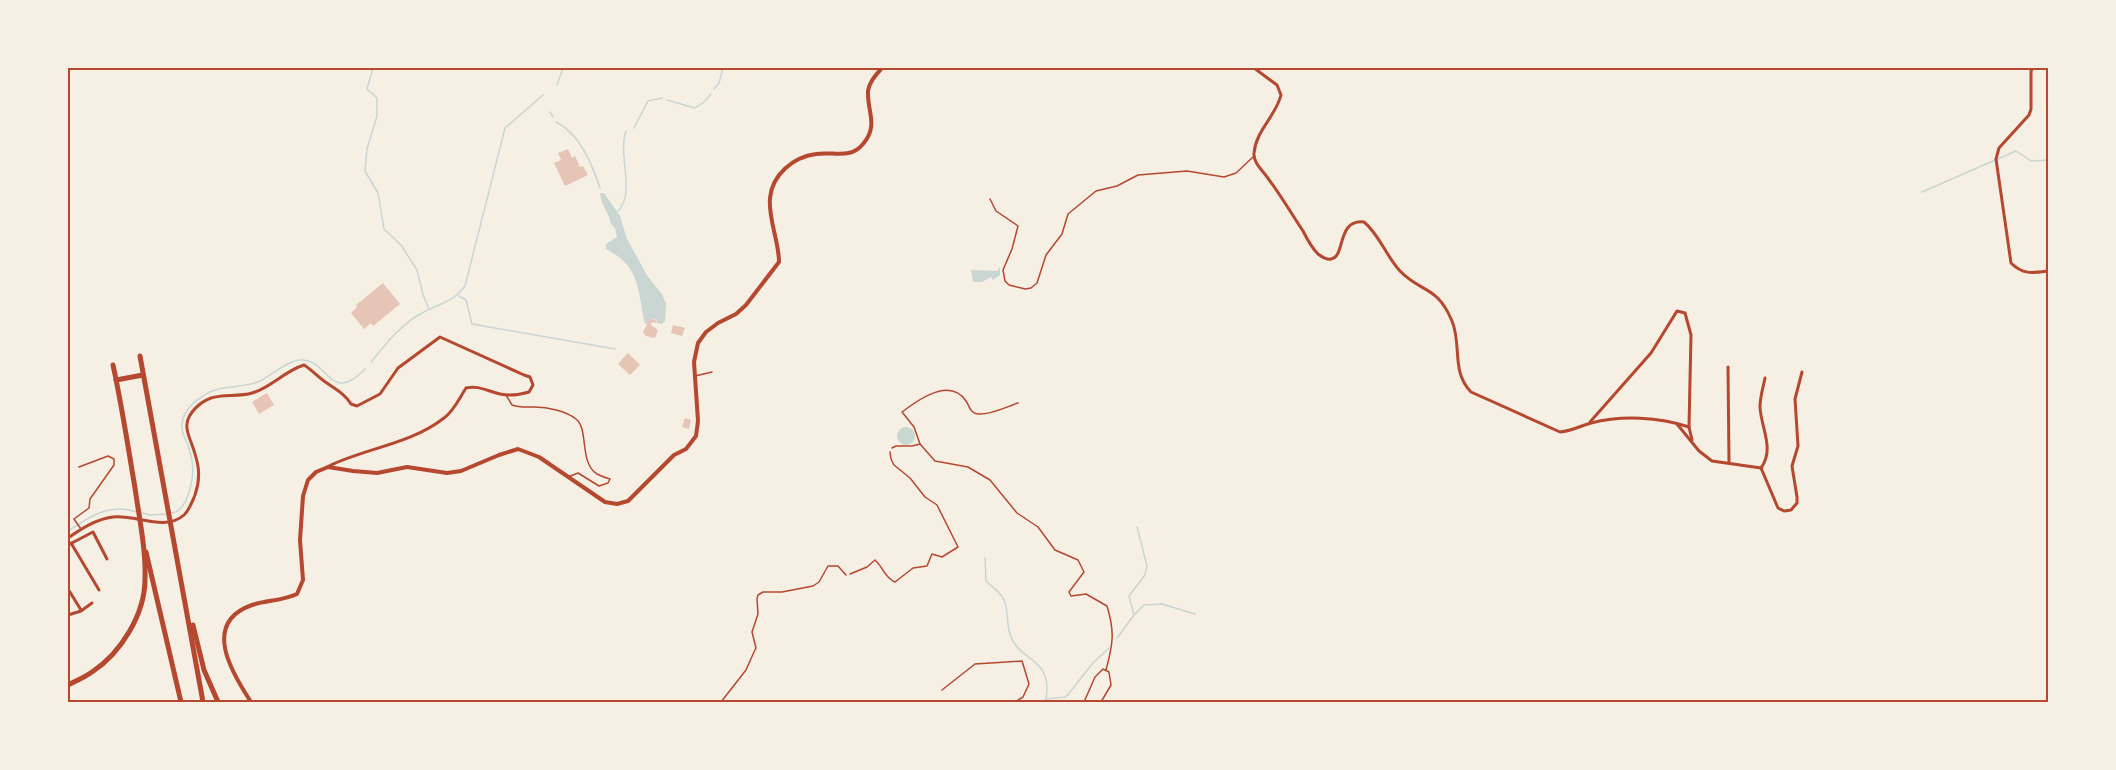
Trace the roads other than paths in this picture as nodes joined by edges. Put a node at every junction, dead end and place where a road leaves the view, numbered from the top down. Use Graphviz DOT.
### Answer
graph roads {
  1 [pos="882,68"];
  2 [pos="1254,68"];
  3 [pos="2033,68"];
  4 [pos="1254,156"];
  5 [pos="990,199"];
  6 [pos="2049,271"];
  7 [pos="140,356"];
  8 [pos="113,365"];
  9 [pos="1728,368"];
  10 [pos="712,372"];
  11 [pos="1802,372"];
  12 [pos="143,375"];
  13 [pos="694,376"];
  14 [pos="1765,378"];
  15 [pos="116,380"];
  16 [pos="506,394"];
  17 [pos="1018,403"];
  18 [pos="1588,423"];
  19 [pos="1676,423"];
  20 [pos="1689,427"];
  21 [pos="1692,440"];
  22 [pos="920,444"];
  23 [pos="892,448"];
  24 [pos="1729,462"];
  25 [pos="78,466"];
  26 [pos="328,466"];
  27 [pos="1761,468"];
  28 [pos="567,477"];
  29 [pos="140,526"];
  30 [pos="80,527"];
  31 [pos="68,538"];
  32 [pos="69,544"];
  33 [pos="107,559"];
  34 [pos="846,575"];
  35 [pos="68,589"];
  36 [pos="99,590"];
  37 [pos="184,592"];
  38 [pos="92,603"];
  39 [pos="81,611"];
  40 [pos="68,615"];
  41 [pos="1106,670"];
  42 [pos="68,685"];
  43 [pos="942,690"];
  44 [pos="181,702"];
  45 [pos="203,702"];
  46 [pos="218,702"];
  47 [pos="251,702"];
  48 [pos="721,702"];
  49 [pos="1015,702"];
  50 [pos="1084,702"];
  51 [pos="1101,702"];
  1 -- 13 [label="main road"];
  2 -- 4 [label="street"];
  3 -- 6 [label="street"];
  4 -- 5 [label="lane"];
  4 -- 18 [label="street"];
  7 -- 12 [label="highway"];
  8 -- 15 [label="highway"];
  9 -- 24 [label="street"];
  10 -- 13 [label="lane"];
  11 -- 27 [label="street"];
  12 -- 15 [label="highway"];
  12 -- 37 [label="highway"];
  13 -- 28 [label="main road"];
  14 -- 27 [label="street"];
  15 -- 29 [label="highway"];
  16 -- 26 [label="street"];
  16 -- 28 [label="lane"];
  16 -- 30 [label="street"];
  17 -- 22 [label="lane"];
  18 -- 19 [label="street"];
  18 -- 20 [label="street"];
  19 -- 20 [label="street"];
  19 -- 21 [label="street"];
  20 -- 21 [label="street"];
  21 -- 24 [label="street"];
  22 -- 23 [label="lane"];
  22 -- 41 [label="lane"];
  24 -- 27 [label="street"];
  25 -- 30 [label="lane"];
  26 -- 28 [label="main road"];
  26 -- 47 [label="main road"];
  29 -- 42 [label="highway"];
  29 -- 44 [label="highway"];
  30 -- 31 [label="street"];
  32 -- 33 [label="street"];
  32 -- 36 [label="street"];
  34 -- 48 [label="lane"];
  35 -- 39 [label="street"];
  37 -- 45 [label="highway"];
  37 -- 46 [label="highway"];
  38 -- 39 [label="street"];
  39 -- 40 [label="street"];
  41 -- 50 [label="lane"];
  41 -- 51 [label="lane"];
  43 -- 49 [label="lane"];
}
